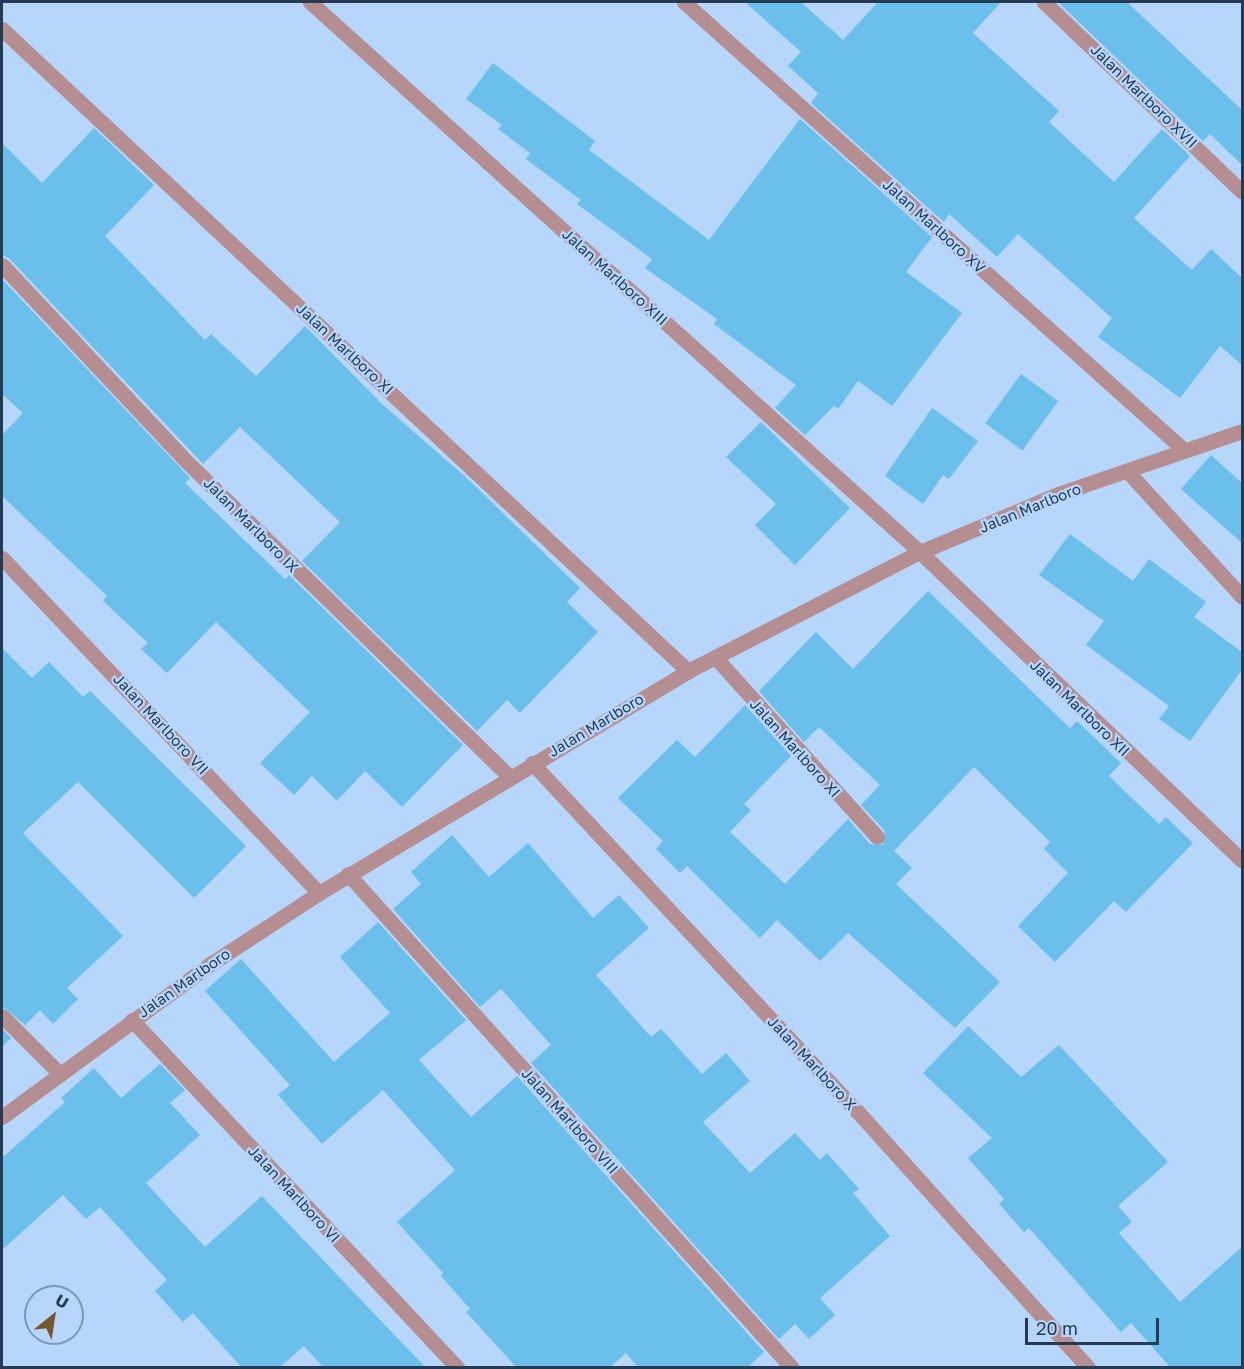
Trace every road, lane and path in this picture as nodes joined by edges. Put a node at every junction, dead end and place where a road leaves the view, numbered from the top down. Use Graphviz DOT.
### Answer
graph roads {
  1 [pos="310,2"];
  2 [pos="684,2"];
  3 [pos="1044,2"];
  4 [pos="2,29"];
  5 [pos="1242,192"];
  6 [pos="2,265"];
  7 [pos="1242,431"];
  8 [pos="1184,450"];
  9 [pos="1128,472"];
  10 [pos="920,552"];
  11 [pos="2,558"];
  12 [pos="1242,597"];
  13 [pos="716,657"];
  14 [pos="688,670"];
  15 [pos="532,763"];
  16 [pos="509,776"];
  17 [pos="877,837"];
  18 [pos="1242,861"];
  19 [pos="348,874"];
  20 [pos="318,893"];
  21 [pos="2,1016"];
  22 [pos="132,1020"];
  23 [pos="59,1073"];
  24 [pos="2,1117"];
  25 [pos="458,1368"];
  26 [pos="792,1368"];
  27 [pos="1088,1368"];
  1 -- 10 [label="street, Jalan Marlboro XIII"];
  2 -- 8 [label="street, Jalan Marlboro XV"];
  3 -- 5 [label="street, Jalan Marlboro XVII"];
  4 -- 14 [label="street, Jalan Marlboro XI"];
  6 -- 16 [label="street, Jalan Marlboro IX"];
  7 -- 8 [label="street, Jalan Marlboro"];
  8 -- 9 [label="street, Jalan Marlboro"];
  9 -- 10 [label="street, Jalan Marlboro"];
  9 -- 12 [label="street"];
  10 -- 13 [label="street, Jalan Marlboro"];
  10 -- 18 [label="street, Jalan Marlboro XII"];
  11 -- 20 [label="street, Jalan Marlboro VII"];
  13 -- 14 [label="street, Jalan Marlboro"];
  13 -- 17 [label="street, Jalan Marlboro XI"];
  14 -- 15 [label="street, Jalan Marlboro"];
  15 -- 16 [label="street, Jalan Marlboro"];
  15 -- 27 [label="street, Jalan Marlboro X"];
  16 -- 19 [label="street, Jalan Marlboro"];
  19 -- 20 [label="street, Jalan Marlboro"];
  19 -- 26 [label="street, Jalan Marlboro VIII"];
  20 -- 22 [label="street, Jalan Marlboro"];
  21 -- 23 [label="street"];
  22 -- 23 [label="street, Jalan Marlboro"];
  22 -- 25 [label="street, Jalan Marlboro VI"];
  23 -- 24 [label="street, Jalan Marlboro"];
}
